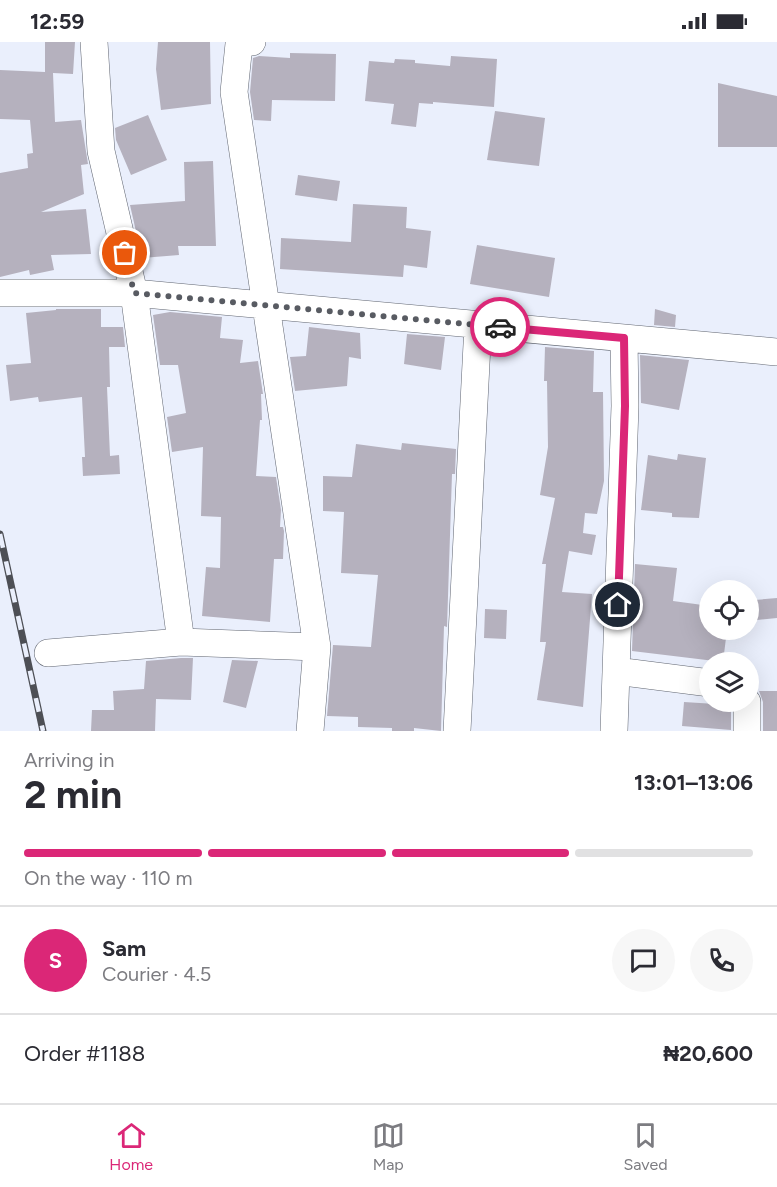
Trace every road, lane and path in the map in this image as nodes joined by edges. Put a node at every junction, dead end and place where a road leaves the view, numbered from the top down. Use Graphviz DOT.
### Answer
graph roads {
  1 [pos="94,42"];
  2 [pos="252,42"];
  3 [pos="0,293"];
  4 [pos="134,293"];
  5 [pos="267,306"];
  6 [pos="478,325"];
  7 [pos="624,338"];
  8 [pos="777,352"];
  9 [pos="181,642"];
  10 [pos="316,647"];
  11 [pos="48,653"];
  12 [pos="616,671"];
  13 [pos="699,682"];
  14 [pos="747,712"];
  15 [pos="310,731"];
  16 [pos="457,731"];
  17 [pos="614,731"];
  18 [pos="747,731"];
  1 -- 4 [label="street"];
  2 -- 5 [label="street"];
  3 -- 4 [label="street"];
  4 -- 5 [label="street"];
  4 -- 9 [label="street"];
  5 -- 6 [label="street"];
  5 -- 10 [label="street"];
  6 -- 7 [label="street"];
  6 -- 16 [label="street"];
  7 -- 8 [label="street"];
  7 -- 12 [label="street"];
  9 -- 10 [label="street"];
  9 -- 11 [label="street"];
  10 -- 15 [label="street"];
  12 -- 13 [label="street"];
  12 -- 17 [label="street"];
  14 -- 18 [label="street"];
}
